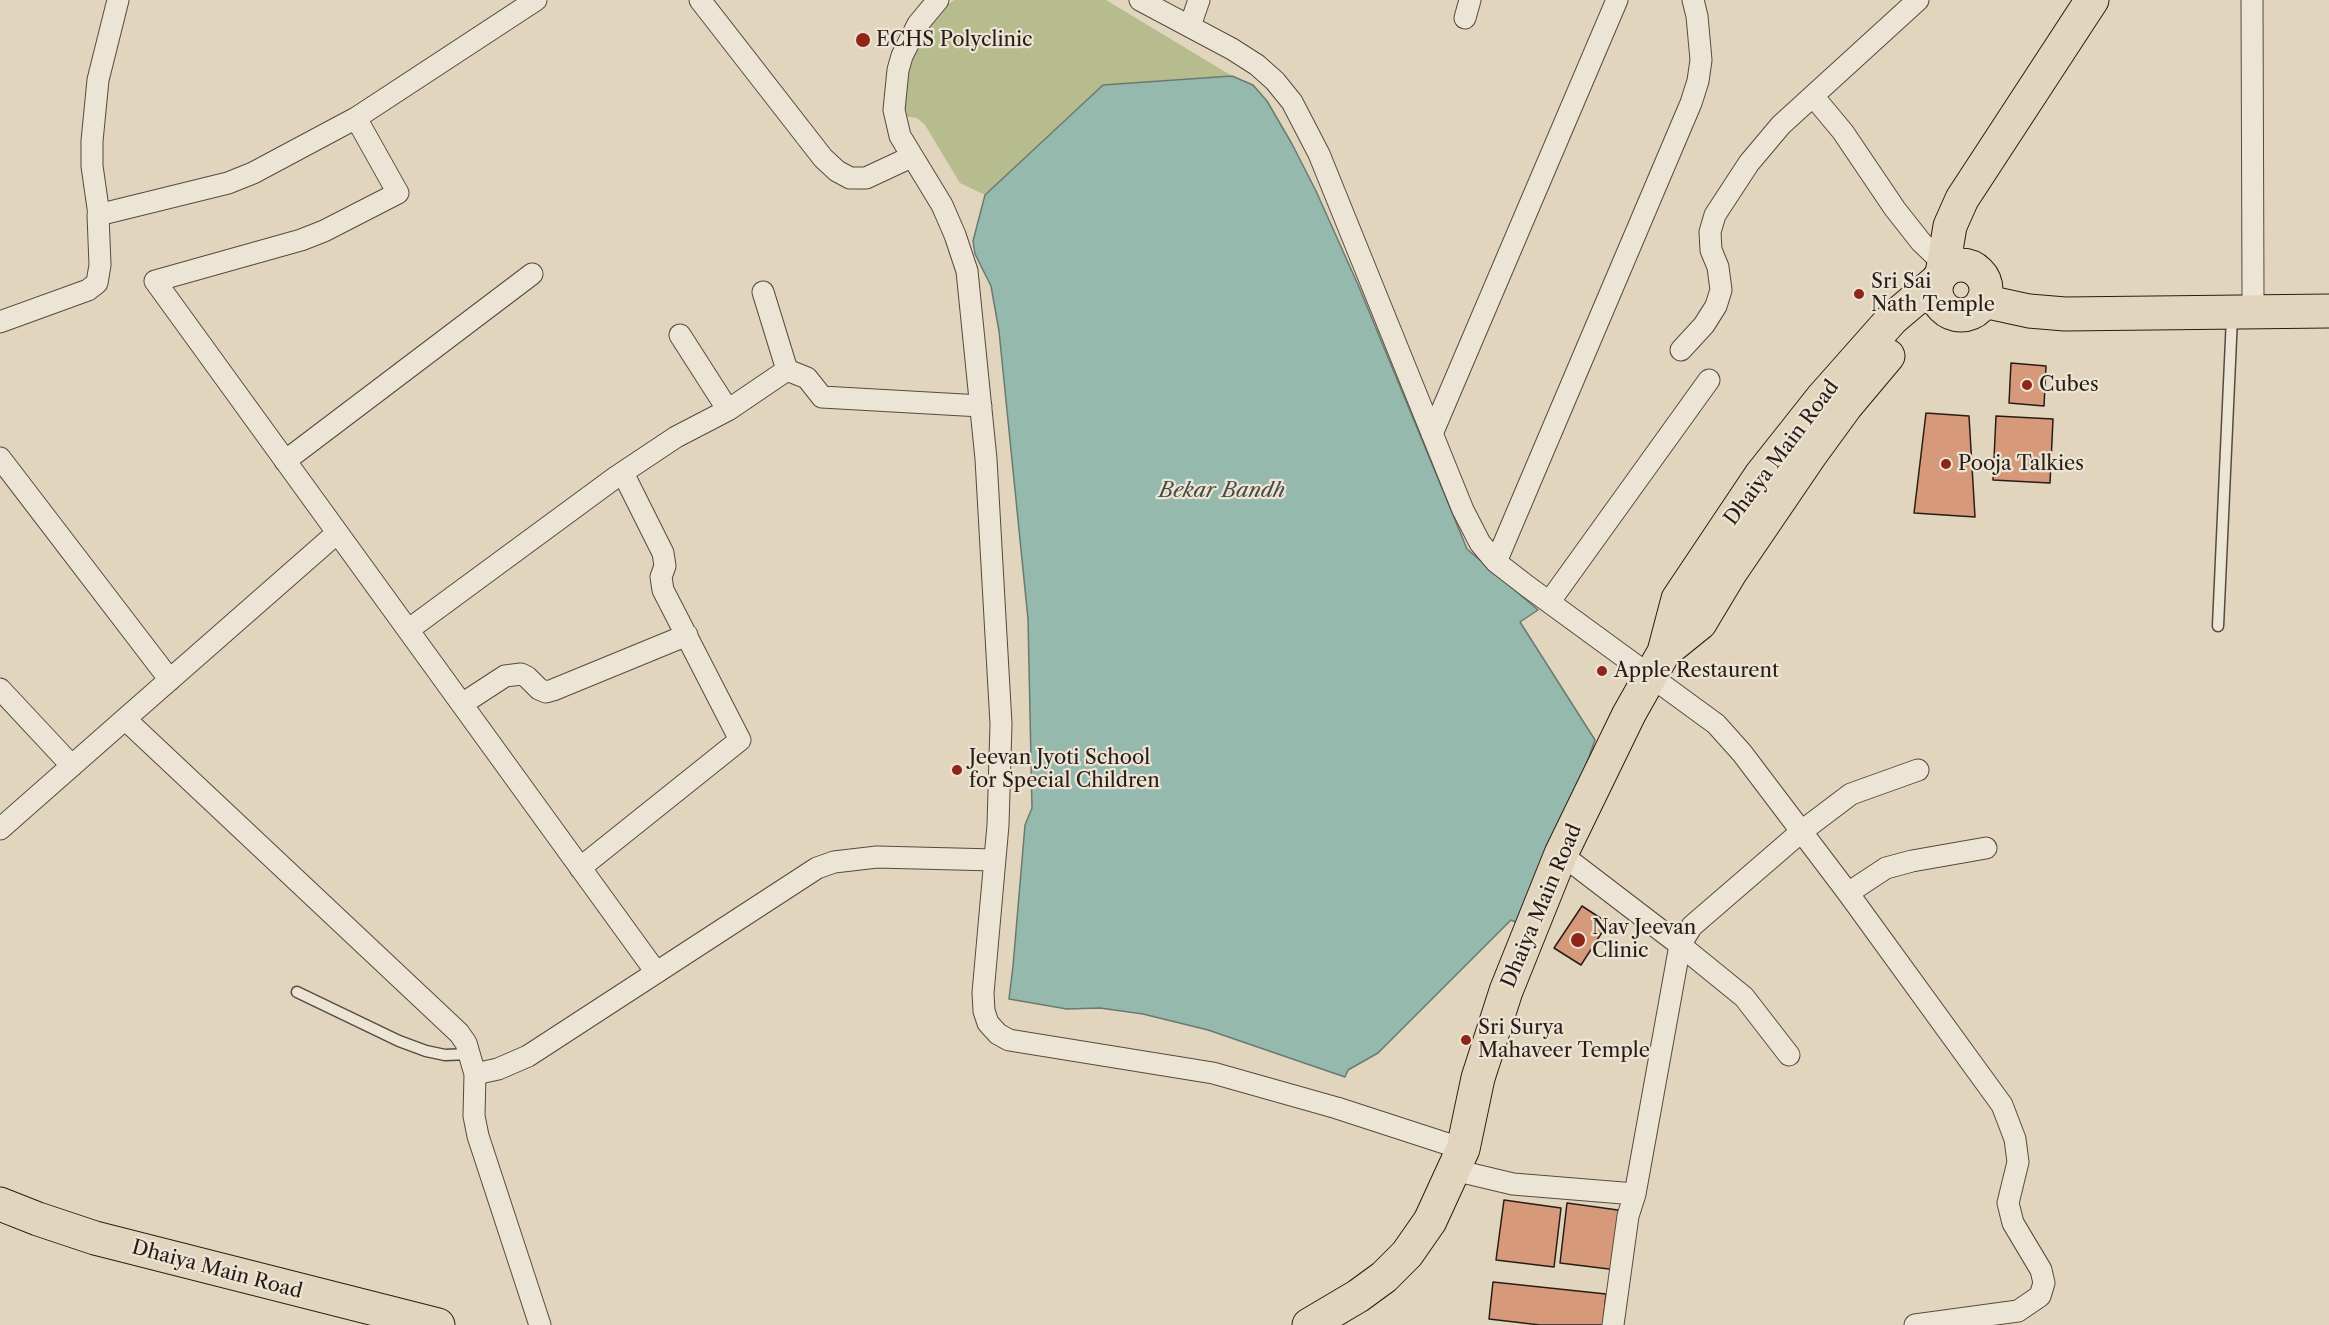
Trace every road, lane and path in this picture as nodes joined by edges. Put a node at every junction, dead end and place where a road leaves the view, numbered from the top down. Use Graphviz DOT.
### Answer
graph roads {
  1 [pos="536,0"];
  2 [pos="700,0"];
  3 [pos="938,0"];
  4 [pos="1140,0"];
  5 [pos="1199,0"];
  6 [pos="1617,0"];
  7 [pos="1693,0"];
  8 [pos="1918,0"];
  9 [pos="2092,0"];
  10 [pos="2116,0"];
  11 [pos="2252,0"];
  12 [pos="120,1"];
  13 [pos="1190,26"];
  14 [pos="1813,96"];
  15 [pos="356,118"];
  16 [pos="911,157"];
  17 [pos="99,215"];
  18 [pos="532,274"];
  19 [pos="1956,281"];
  20 [pos="763,292"];
  21 [pos="2329,292"];
  22 [pos="2243,304"];
  23 [pos="2329,311"];
  24 [pos="0,322"];
  25 [pos="680,335"];
  26 [pos="1681,350"];
  27 [pos="787,370"];
  28 [pos="1709,380"];
  29 [pos="981,406"];
  30 [pos="728,410"];
  31 [pos="1432,434"];
  32 [pos="0,458"];
  33 [pos="285,461"];
  34 [pos="623,472"];
  35 [pos="337,533"];
  36 [pos="1496,562"];
  37 [pos="1550,601"];
  38 [pos="2217,626"];
  39 [pos="408,630"];
  40 [pos="687,635"];
  41 [pos="1657,664"];
  42 [pos="170,680"];
  43 [pos="0,689"];
  44 [pos="462,704"];
  45 [pos="125,719"];
  46 [pos="72,766"];
  47 [pos="1918,770"];
  48 [pos="0,829"];
  49 [pos="1802,831"];
  50 [pos="1986,848"];
  51 [pos="1561,854"];
  52 [pos="995,860"];
  53 [pos="580,868"];
  54 [pos="1848,893"];
  55 [pos="1680,945"];
  56 [pos="656,972"];
  57 [pos="297,992"];
  58 [pos="1789,1055"];
  59 [pos="473,1064"];
  60 [pos="1458,1159"];
  61 [pos="1635,1194"];
  62 [pos="1,1206"];
  63 [pos="372,1317"];
  64 [pos="1312,1324"];
  65 [pos="438,1325"];
  66 [pos="540,1325"];
  67 [pos="1616,1325"];
  68 [pos="1915,1325"];
  1 -- 15 [label="street"];
  2 -- 16 [label="street"];
  3 -- 16 [label="street"];
  4 -- 13 [label="street"];
  5 -- 13 [label="street"];
  6 -- 31 [label="street"];
  7 -- 36 [label="street"];
  8 -- 14 [label="street"];
  9 -- 19 [label="main road"];
  10 -- 19 [label="main road, Dhaiya Main Road"];
  11 -- 22 [label="street"];
  12 -- 17 [label="street"];
  13 -- 31 [label="street"];
  14 -- 19 [label="street"];
  14 -- 26 [label="street"];
  15 -- 17 [label="street"];
  15 -- 33 [label="street"];
  16 -- 29 [label="street"];
  17 -- 24 [label="street"];
  18 -- 33 [label="street"];
  19 -- 22 [label="main road"];
  19 -- 41 [label="main road, Dhaiya Main Road"];
  20 -- 27 [label="street"];
  21 -- 22 [label="main road"];
  22 -- 23 [label="main road"];
  22 -- 38 [label="lane"];
  25 -- 30 [label="street"];
  27 -- 29 [label="street"];
  27 -- 30 [label="street"];
  28 -- 37 [label="street"];
  29 -- 52 [label="street"];
  30 -- 34 [label="street"];
  31 -- 36 [label="street"];
  32 -- 42 [label="street"];
  33 -- 35 [label="street"];
  34 -- 39 [label="street"];
  34 -- 40 [label="street"];
  35 -- 39 [label="street"];
  35 -- 42 [label="street"];
  36 -- 37 [label="street"];
  37 -- 41 [label="street"];
  39 -- 44 [label="street"];
  40 -- 44 [label="street"];
  40 -- 53 [label="street"];
  41 -- 49 [label="street"];
  41 -- 51 [label="main road, Dhaiya Main Road"];
  42 -- 45 [label="street"];
  43 -- 46 [label="street"];
  44 -- 53 [label="street"];
  45 -- 46 [label="street"];
  45 -- 59 [label="street"];
  46 -- 48 [label="street"];
  47 -- 49 [label="street"];
  49 -- 54 [label="street"];
  49 -- 55 [label="street"];
  50 -- 54 [label="street"];
  51 -- 55 [label="street"];
  51 -- 60 [label="main road, Dhaiya Main Road"];
  52 -- 56 [label="street"];
  52 -- 60 [label="street"];
  53 -- 56 [label="street"];
  54 -- 68 [label="street"];
  55 -- 58 [label="street"];
  55 -- 61 [label="street"];
  56 -- 59 [label="street"];
  57 -- 59 [label="lane"];
  59 -- 66 [label="street"];
  60 -- 61 [label="street"];
  60 -- 64 [label="main road, Dhaiya Main Road"];
  61 -- 67 [label="street"];
  62 -- 63 [label="main road, Dhaiya Main Road"];
  63 -- 65 [label="main road, Dhaiya Main Road"];
}
